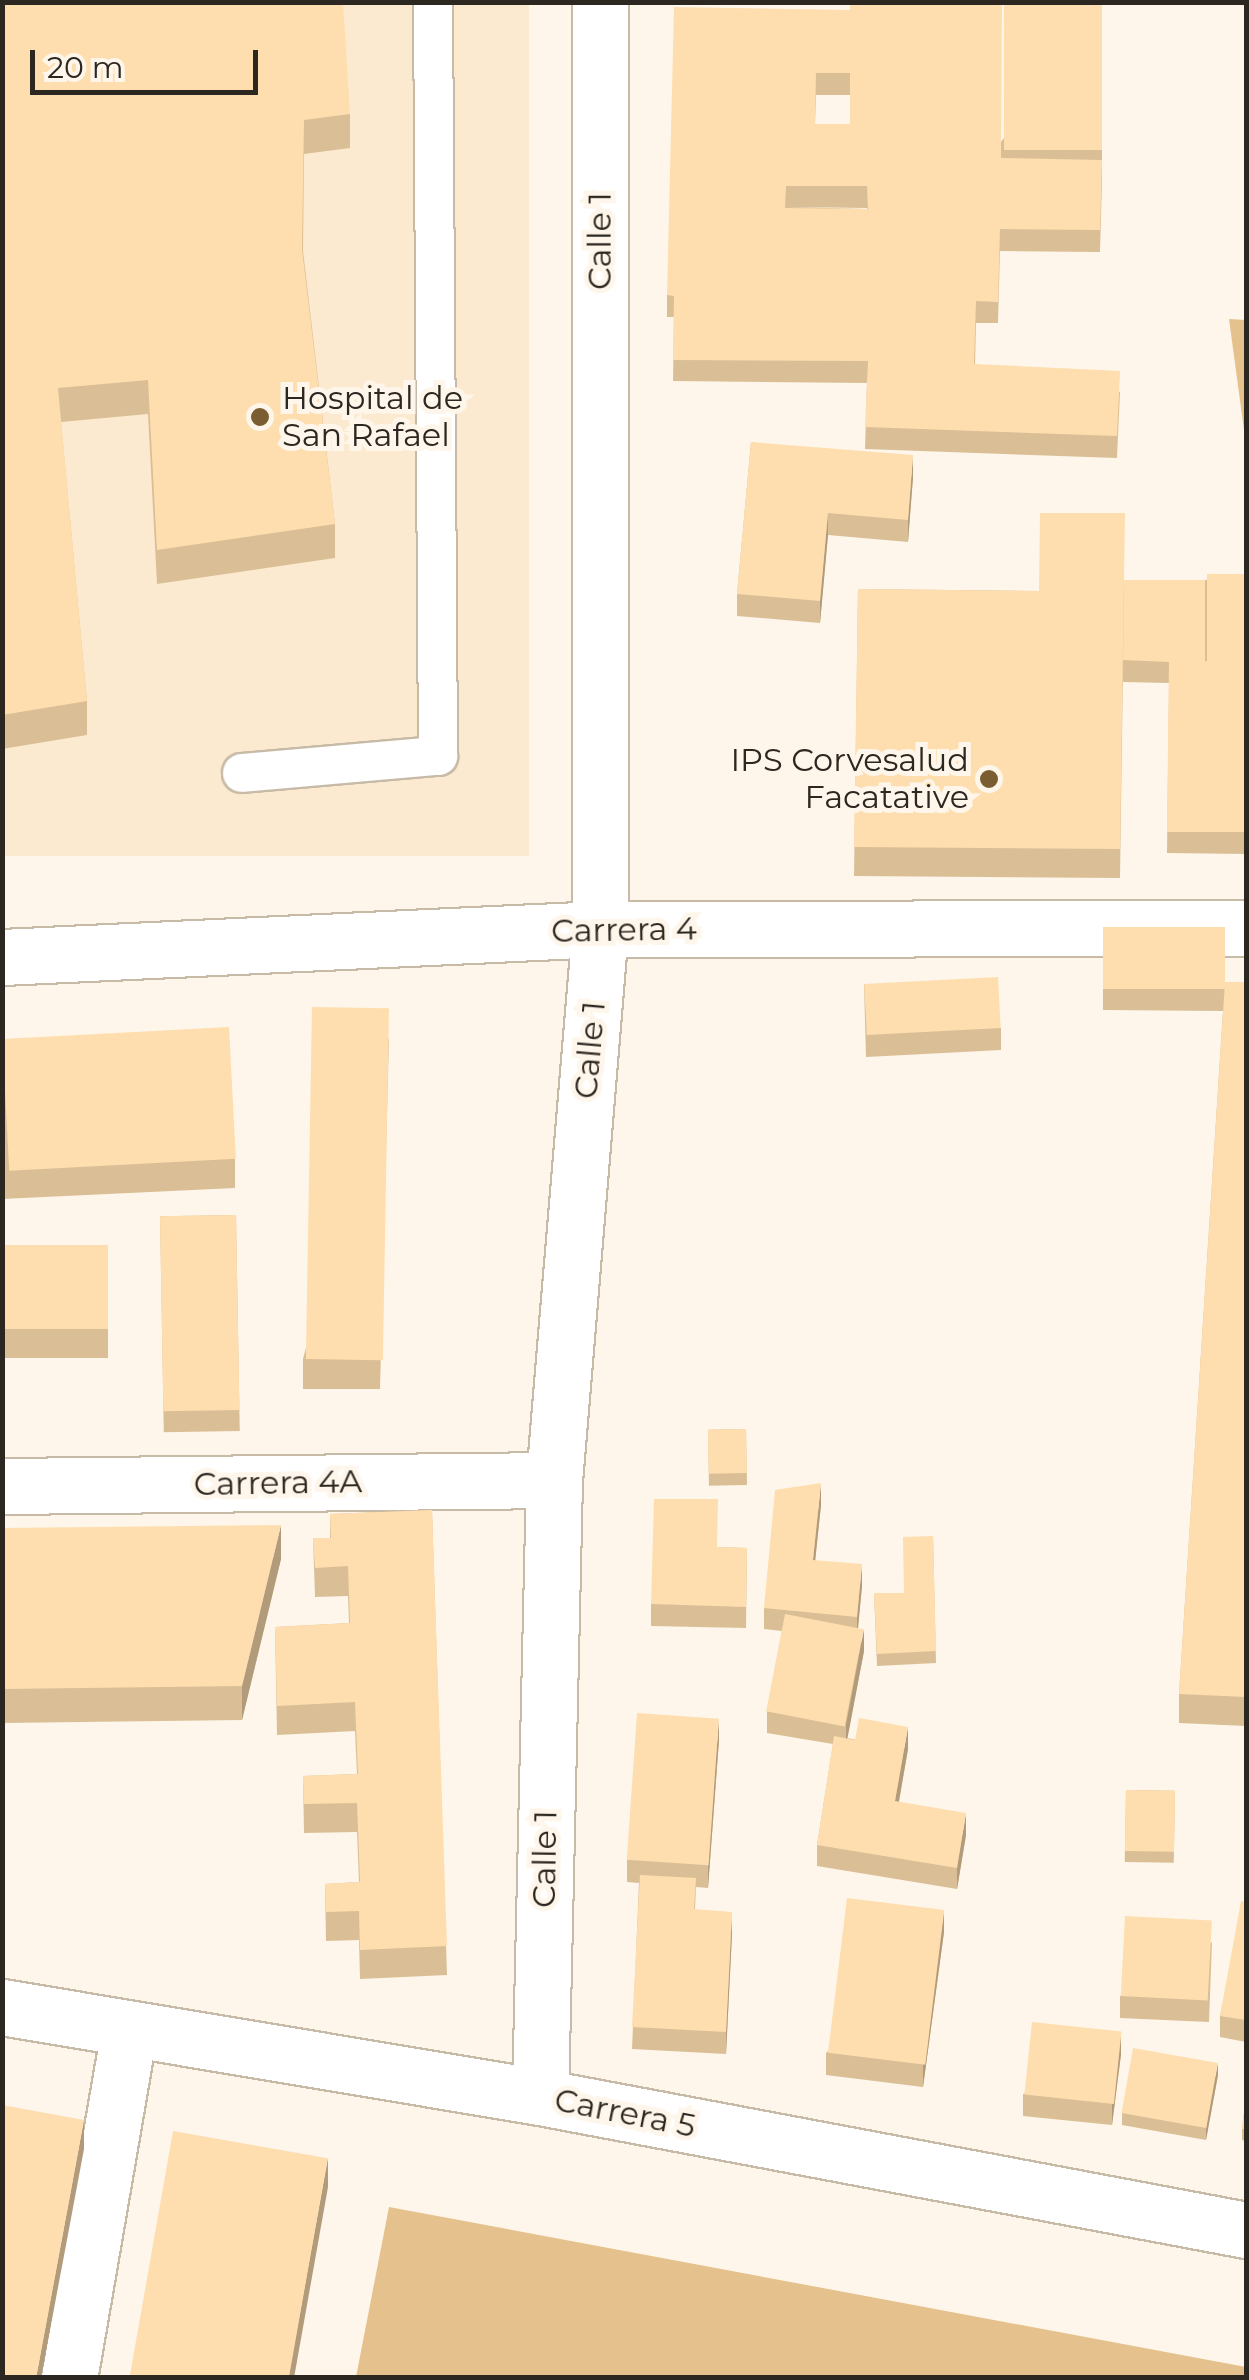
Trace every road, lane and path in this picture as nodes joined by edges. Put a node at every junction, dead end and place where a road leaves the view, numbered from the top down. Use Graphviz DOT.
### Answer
graph roads {
  1 [pos="434,2"];
  2 [pos="600,2"];
  3 [pos="242,773"];
  4 [pos="1246,928"];
  5 [pos="600,929"];
  6 [pos="2,957"];
  7 [pos="554,1480"];
  8 [pos="2,1486"];
  9 [pos="2,2007"];
  10 [pos="129,2029"];
  11 [pos="540,2097"];
  12 [pos="1246,2230"];
  13 [pos="69,2378"];
  1 -- 3 [label="lane"];
  2 -- 5 [label="street, Calle 1"];
  4 -- 5 [label="street, Carrera 4"];
  5 -- 6 [label="street, Carrera 4"];
  5 -- 7 [label="street, Calle 1"];
  7 -- 8 [label="street, Carrera 4A"];
  7 -- 11 [label="street, Calle 1"];
  9 -- 10 [label="street, Carrera 5"];
  10 -- 11 [label="street, Carrera 5"];
  10 -- 13 [label="street"];
  11 -- 12 [label="street, Carrera 5"];
}
